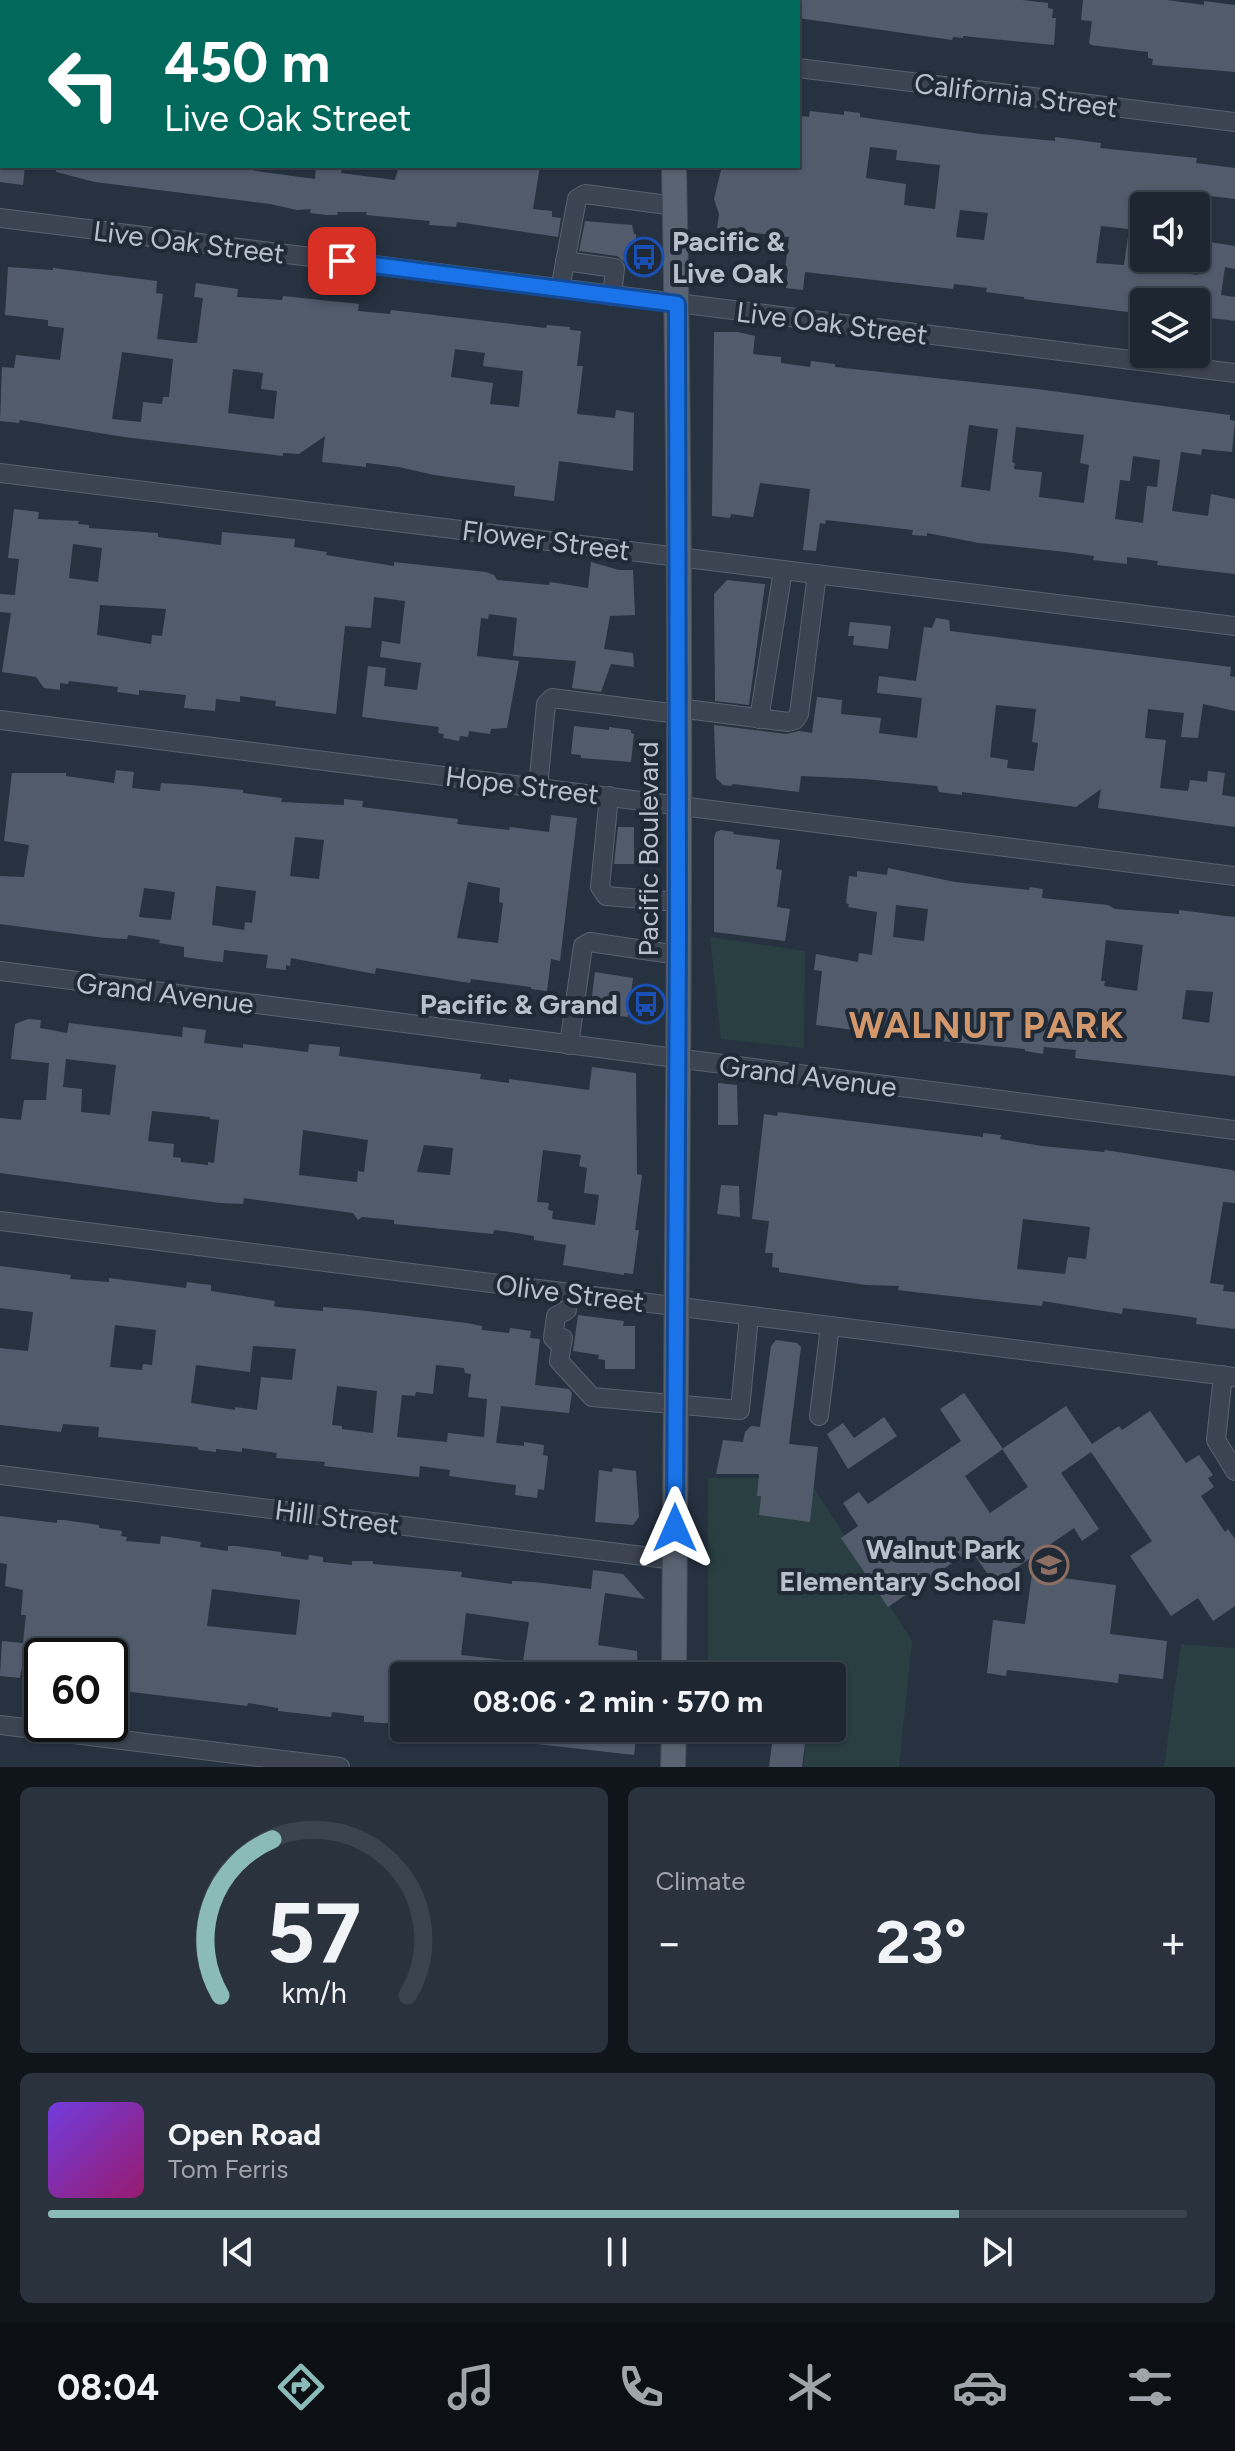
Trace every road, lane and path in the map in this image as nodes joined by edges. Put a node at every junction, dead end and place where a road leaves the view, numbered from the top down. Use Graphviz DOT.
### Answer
graph roads {
  1 [pos="800,68"];
  2 [pos="1235,122"];
  3 [pos="674,168"];
  4 [pos="675,206"];
  5 [pos="0,218"];
  6 [pos="565,261"];
  7 [pos="560,289"];
  8 [pos="612,296"];
  9 [pos="677,304"];
  10 [pos="1235,373"];
  11 [pos="0,473"];
  12 [pos="678,556"];
  13 [pos="783,570"];
  14 [pos="817,574"];
  15 [pos="1235,626"];
  16 [pos="678,711"];
  17 [pos="759,719"];
  18 [pos="0,720"];
  19 [pos="538,787"];
  20 [pos="609,796"];
  21 [pos="678,804"];
  22 [pos="1235,876"];
  23 [pos="678,902"];
  24 [pos="678,955"];
  25 [pos="0,971"];
  26 [pos="569,1045"];
  27 [pos="678,1059"];
  28 [pos="1235,1130"];
  29 [pos="0,1221"];
  30 [pos="677,1307"];
  31 [pos="749,1316"];
  32 [pos="565,1322"];
  33 [pos="830,1326"];
  34 [pos="1229,1376"];
  35 [pos="676,1403"];
  36 [pos="819,1416"];
  37 [pos="1226,1419"];
  38 [pos="1235,1471"];
  39 [pos="0,1475"];
  40 [pos="675,1560"];
  41 [pos="674,1662"];
  42 [pos="0,1725"];
  43 [pos="674,1742"];
  44 [pos="340,1767"];
  45 [pos="673,1767"];
  1 -- 2 [label="street, California Street"];
  3 -- 4 [label="main road, Pacific Boulevard"];
  4 -- 6 [label="street"];
  4 -- 9 [label="main road, Pacific Boulevard"];
  5 -- 7 [label="street, Live Oak Street"];
  6 -- 7 [label="street"];
  6 -- 8 [label="street"];
  7 -- 8 [label="street, Live Oak Street"];
  8 -- 9 [label="street, Live Oak Street"];
  9 -- 10 [label="street, Live Oak Street"];
  9 -- 12 [label="main road, Pacific Boulevard"];
  11 -- 12 [label="street, Flower Street"];
  12 -- 13 [label="street, Flower Street"];
  12 -- 16 [label="main road, Pacific Boulevard"];
  13 -- 14 [label="street, Flower Street"];
  13 -- 17 [label="street"];
  14 -- 15 [label="street, Flower Street"];
  14 -- 17 [label="street"];
  16 -- 17 [label="street"];
  16 -- 19 [label="street"];
  16 -- 21 [label="main road, Pacific Boulevard"];
  18 -- 19 [label="street, Hope Street"];
  19 -- 20 [label="street, Hope Street"];
  20 -- 21 [label="street, Hope Street"];
  20 -- 23 [label="street"];
  21 -- 22 [label="street, Hope Street"];
  21 -- 23 [label="main road, Pacific Boulevard"];
  23 -- 24 [label="main road, Pacific Boulevard"];
  24 -- 26 [label="street"];
  24 -- 27 [label="main road, Pacific Boulevard"];
  25 -- 26 [label="street, Grand Avenue"];
  26 -- 27 [label="street, Grand Avenue"];
  27 -- 28 [label="street, Grand Avenue"];
  27 -- 30 [label="main road, Pacific Boulevard"];
  29 -- 32 [label="street, Olive Street"];
  30 -- 31 [label="street, Olive Street"];
  30 -- 32 [label="street, Olive Street"];
  30 -- 35 [label="main road, Pacific Boulevard"];
  31 -- 33 [label="street, Olive Street"];
  31 -- 35 [label="street"];
  32 -- 35 [label="street"];
  33 -- 34 [label="street, Olive Street"];
  33 -- 36 [label="street"];
  34 -- 37 [label="street"];
  35 -- 40 [label="main road, Pacific Boulevard"];
  37 -- 38 [label="street"];
  39 -- 40 [label="street, Hill Street"];
  40 -- 41 [label="main road, Pacific Boulevard"];
  42 -- 44 [label="street"];
  43 -- 45 [label="main road"];
}
